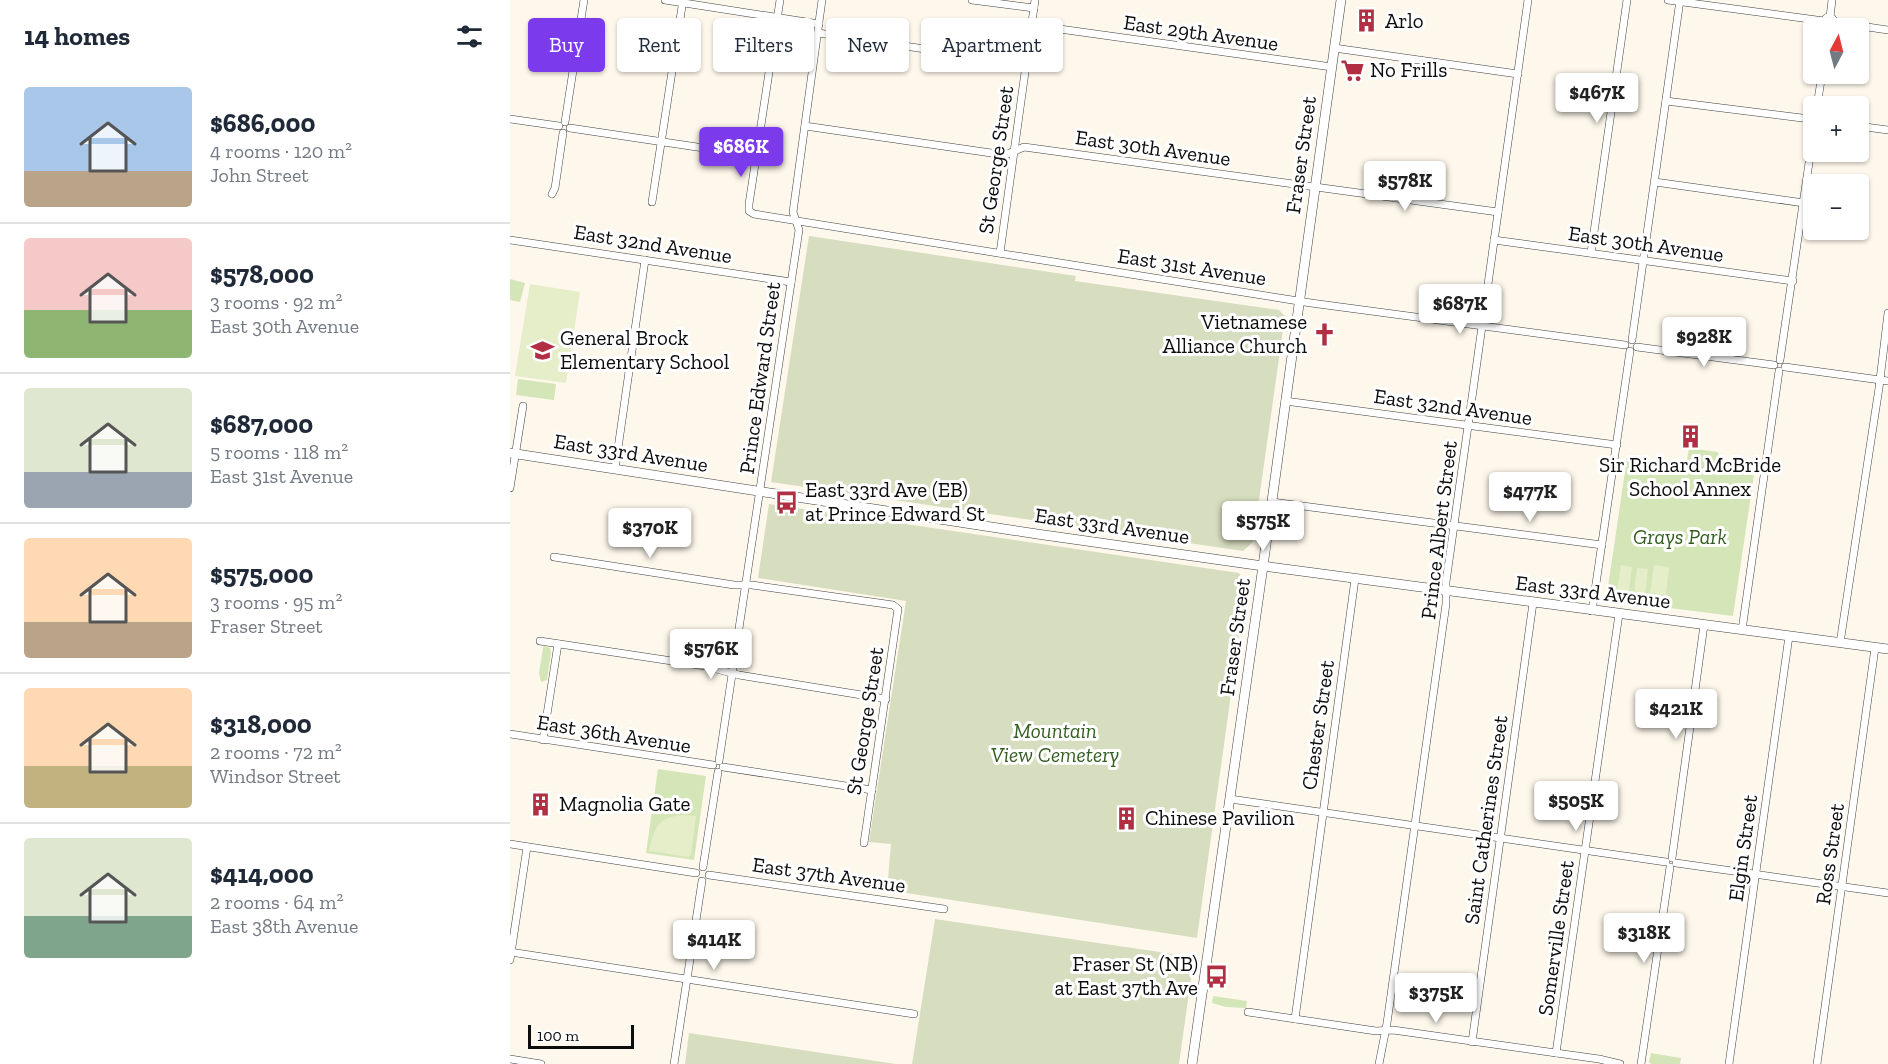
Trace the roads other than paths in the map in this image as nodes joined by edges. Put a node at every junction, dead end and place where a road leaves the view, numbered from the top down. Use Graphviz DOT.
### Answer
graph roads {
  1 [pos="585,0"];
  2 [pos="665,0"];
  3 [pos="780,0"];
  4 [pos="822,0"];
  5 [pos="972,0"];
  6 [pos="1035,0"];
  7 [pos="1341,0"];
  8 [pos="1528,0"];
  9 [pos="1627,0"];
  10 [pos="1668,0"];
  11 [pos="1832,0"];
  12 [pos="683,1"];
  13 [pos="1680,1"];
  14 [pos="1034,8"];
  15 [pos="777,17"];
  16 [pos="1032,18"];
  17 [pos="1830,18"];
  18 [pos="1803,19"];
  19 [pos="819,24"];
  20 [pos="1869,28"];
  21 [pos="1063,30"];
  22 [pos="1888,30"];
  23 [pos="818,33"];
  24 [pos="921,48"];
  25 [pos="1334,48"];
  26 [pos="1332,68"];
  27 [pos="1024,72"];
  28 [pos="1518,74"];
  29 [pos="1666,101"];
  30 [pos="510,119"];
  31 [pos="1803,121"];
  32 [pos="805,126"];
  33 [pos="564,127"];
  34 [pos="1869,127"];
  35 [pos="1888,130"];
  36 [pos="661,142"];
  37 [pos="1014,150"];
  38 [pos="757,156"];
  39 [pos="1655,182"];
  40 [pos="1315,187"];
  41 [pos="552,194"];
  42 [pos="652,202"];
  43 [pos="1803,203"];
  44 [pos="1803,210"];
  45 [pos="1498,212"];
  46 [pos="795,220"];
  47 [pos="510,240"];
  48 [pos="1494,240"];
  49 [pos="999,253"];
  50 [pos="1591,253"];
  51 [pos="645,260"];
  52 [pos="1644,260"];
  53 [pos="1793,281"];
  54 [pos="791,282"];
  55 [pos="1299,301"];
  56 [pos="1888,314"];
  57 [pos="1482,326"];
  58 [pos="1632,340"];
  59 [pos="1625,345"];
  60 [pos="1634,349"];
  61 [pos="1780,366"];
  62 [pos="1884,380"];
  63 [pos="1285,401"];
  64 [pos="523,406"];
  65 [pos="1468,426"];
  66 [pos="1617,445"];
  67 [pos="513,453"];
  68 [pos="615,469"];
  69 [pos="510,488"];
  70 [pos="760,491"];
  71 [pos="1272,502"];
  72 [pos="1454,525"];
  73 [pos="1602,545"];
  74 [pos="554,557"];
  75 [pos="1263,566"];
  76 [pos="1355,579"];
  77 [pos="745,584"];
  78 [pos="1446,591"];
  79 [pos="1533,603"];
  80 [pos="1592,610"];
  81 [pos="1619,614"];
  82 [pos="1704,625"];
  83 [pos="1743,630"];
  84 [pos="1790,636"];
  85 [pos="540,641"];
  86 [pos="1840,643"];
  87 [pos="558,644"];
  88 [pos="1875,648"];
  89 [pos="1888,650"];
  90 [pos="732,673"];
  91 [pos="886,699"];
  92 [pos="510,734"];
  93 [pos="543,740"];
  94 [pos="718,766"];
  95 [pos="872,790"];
  96 [pos="1230,800"];
  97 [pos="1322,813"];
  98 [pos="1415,825"];
  99 [pos="1500,838"];
  100 [pos="864,843"];
  101 [pos="510,844"];
  102 [pos="527,846"];
  103 [pos="1586,851"];
  104 [pos="1671,863"];
  105 [pos="703,867"];
  106 [pos="696,873"];
  107 [pos="710,875"];
  108 [pos="1756,875"];
  109 [pos="702,881"];
  110 [pos="1841,887"];
  111 [pos="1888,893"];
  112 [pos="944,909"];
  113 [pos="511,952"];
  114 [pos="510,960"];
  115 [pos="687,979"];
  116 [pos="1248,1012"];
  117 [pos="914,1014"];
  118 [pos="1295,1019"];
  119 [pos="1385,1030"];
  120 [pos="1472,1042"];
  121 [pos="1556,1053"];
  122 [pos="510,1059"];
  123 [pos="541,1064"];
  124 [pos="674,1064"];
  125 [pos="1192,1064"];
  126 [pos="1379,1064"];
  127 [pos="1620,1064"];
  128 [pos="1641,1064"];
  129 [pos="1729,1064"];
  130 [pos="1817,1064"];
  1 -- 33 [label="street"];
  2 -- 12 [label="street"];
  3 -- 15 [label="street"];
  4 -- 19 [label="street, Prince Edward Street"];
  5 -- 14 [label="street"];
  6 -- 14 [label="street, St George Street"];
  7 -- 25 [label="street, Fraser Street"];
  8 -- 28 [label="street, Prince Albert Street"];
  9 -- 50 [label="street"];
  10 -- 13 [label="street"];
  11 -- 17 [label="street"];
  12 -- 15 [label="street"];
  12 -- 36 [label="street"];
  13 -- 18 [label="street"];
  13 -- 29 [label="street"];
  14 -- 16 [label="street, St George Street"];
  15 -- 19 [label="street"];
  15 -- 38 [label="street"];
  19 -- 23 [label="street, Prince Edward Street"];
  20 -- 22 [label="street"];
  21 -- 26 [label="street, East 29th Avenue"];
  23 -- 24 [label="street"];
  23 -- 32 [label="street, Prince Edward Street"];
  25 -- 26 [label="street, Fraser Street"];
  25 -- 28 [label="street"];
  26 -- 40 [label="street, Fraser Street"];
  27 -- 37 [label="street, St George Street"];
  28 -- 45 [label="street, Prince Albert Street"];
  29 -- 31 [label="street"];
  29 -- 39 [label="street"];
  30 -- 33 [label="street"];
  32 -- 37 [label="street, East 30th Avenue"];
  32 -- 46 [label="street, Prince Edward Street"];
  33 -- 36 [label="street"];
  33 -- 41 [label="street"];
  34 -- 35 [label="street"];
  36 -- 38 [label="street"];
  36 -- 42 [label="street"];
  37 -- 40 [label="street, East 30th Avenue"];
  37 -- 49 [label="street, St George Street"];
  38 -- 46 [label="street, East 31st Avenue"];
  39 -- 43 [label="street"];
  39 -- 52 [label="street"];
  40 -- 45 [label="street, East 30th Avenue"];
  40 -- 55 [label="street, Fraser Street"];
  44 -- 53 [label="street"];
  45 -- 48 [label="street, Prince Albert Street"];
  46 -- 49 [label="street, East 31st Avenue"];
  46 -- 54 [label="street, Prince Edward Street"];
  47 -- 51 [label="street, East 32nd Avenue"];
  48 -- 50 [label="street, East 30th Avenue"];
  48 -- 57 [label="street, Prince Albert Street"];
  49 -- 55 [label="street, East 31st Avenue"];
  50 -- 52 [label="street, East 30th Avenue"];
  51 -- 54 [label="street, East 32nd Avenue"];
  51 -- 68 [label="street"];
  52 -- 53 [label="street, East 30th Avenue"];
  52 -- 58 [label="street"];
  53 -- 61 [label="street"];
  54 -- 70 [label="street, Prince Edward Street"];
  55 -- 57 [label="street, East 31st Avenue"];
  55 -- 63 [label="street, Fraser Street"];
  56 -- 62 [label="street"];
  57 -- 59 [label="street, East 31st Avenue"];
  57 -- 65 [label="street, Prince Albert Street"];
  58 -- 59 [label="street"];
  58 -- 60 [label="street"];
  59 -- 60 [label="street"];
  60 -- 61 [label="street"];
  60 -- 66 [label="street"];
  61 -- 62 [label="street"];
  61 -- 83 [label="street"];
  62 -- 86 [label="street"];
  63 -- 65 [label="street, East 32nd Avenue"];
  63 -- 71 [label="street, Fraser Street"];
  64 -- 67 [label="street"];
  65 -- 66 [label="street, East 32nd Avenue"];
  65 -- 72 [label="street, Prince Albert Street"];
  66 -- 73 [label="street"];
  67 -- 68 [label="street, East 33rd Avenue"];
  67 -- 69 [label="street"];
  68 -- 70 [label="street, East 33rd Avenue"];
  70 -- 75 [label="street, East 33rd Avenue"];
  70 -- 77 [label="street, Prince Edward Street"];
  71 -- 72 [label="street"];
  71 -- 75 [label="street, Fraser Street"];
  72 -- 73 [label="street"];
  72 -- 78 [label="street, Prince Albert Street"];
  73 -- 80 [label="street"];
  74 -- 77 [label="street"];
  75 -- 76 [label="street, East 33rd Avenue"];
  75 -- 96 [label="street, Fraser Street"];
  76 -- 78 [label="street, East 33rd Avenue"];
  76 -- 97 [label="street, Chester Street"];
  77 -- 90 [label="street, Prince Edward Street"];
  77 -- 91 [label="street, St George Street"];
  78 -- 79 [label="street, East 33rd Avenue"];
  78 -- 98 [label="street, Prince Albert Street"];
  79 -- 80 [label="street, East 33rd Avenue"];
  79 -- 99 [label="street, Saint Catherines Street"];
  80 -- 81 [label="street, East 33rd Avenue"];
  81 -- 82 [label="street, East 33rd Avenue"];
  81 -- 103 [label="street, Somerville Street"];
  82 -- 83 [label="street, East 33rd Avenue"];
  82 -- 104 [label="street"];
  83 -- 84 [label="street, East 33rd Avenue"];
  84 -- 86 [label="street, East 33rd Avenue"];
  84 -- 108 [label="street, Elgin Street"];
  85 -- 87 [label="street"];
  86 -- 88 [label="street, East 33rd Avenue"];
  87 -- 90 [label="street"];
  87 -- 93 [label="street"];
  88 -- 89 [label="street, East 33rd Avenue"];
  88 -- 110 [label="street, Ross Street"];
  90 -- 91 [label="street"];
  90 -- 94 [label="street, Prince Edward Street"];
  91 -- 95 [label="street, St George Street"];
  92 -- 93 [label="street, East 36th Avenue"];
  93 -- 94 [label="street, East 36th Avenue"];
  94 -- 95 [label="street, East 36th Avenue"];
  94 -- 105 [label="street, Prince Edward Street"];
  95 -- 100 [label="street, St George Street"];
  96 -- 97 [label="street"];
  96 -- 125 [label="street, Fraser Street"];
  97 -- 98 [label="street"];
  97 -- 118 [label="street, Chester Street"];
  98 -- 99 [label="street"];
  98 -- 119 [label="street, Prince Albert Street"];
  99 -- 103 [label="street"];
  99 -- 120 [label="street, Saint Catherines Street"];
  101 -- 102 [label="street"];
  102 -- 106 [label="street"];
  102 -- 113 [label="street"];
  103 -- 104 [label="street"];
  103 -- 121 [label="street, Somerville Street"];
  104 -- 108 [label="street"];
  104 -- 128 [label="street"];
  105 -- 106 [label="street"];
  105 -- 107 [label="street"];
  106 -- 109 [label="street"];
  107 -- 109 [label="street"];
  107 -- 112 [label="street, East 37th Avenue"];
  108 -- 110 [label="street"];
  108 -- 129 [label="street, Elgin Street"];
  109 -- 115 [label="street"];
  110 -- 111 [label="street"];
  110 -- 130 [label="street, Ross Street"];
  113 -- 114 [label="street"];
  113 -- 115 [label="street"];
  115 -- 117 [label="street"];
  115 -- 124 [label="street"];
  116 -- 118 [label="street"];
  118 -- 119 [label="street"];
  119 -- 120 [label="street"];
  119 -- 126 [label="street, Prince Albert Street"];
  120 -- 121 [label="street"];
  121 -- 127 [label="street"];
  122 -- 123 [label="street"];
}
